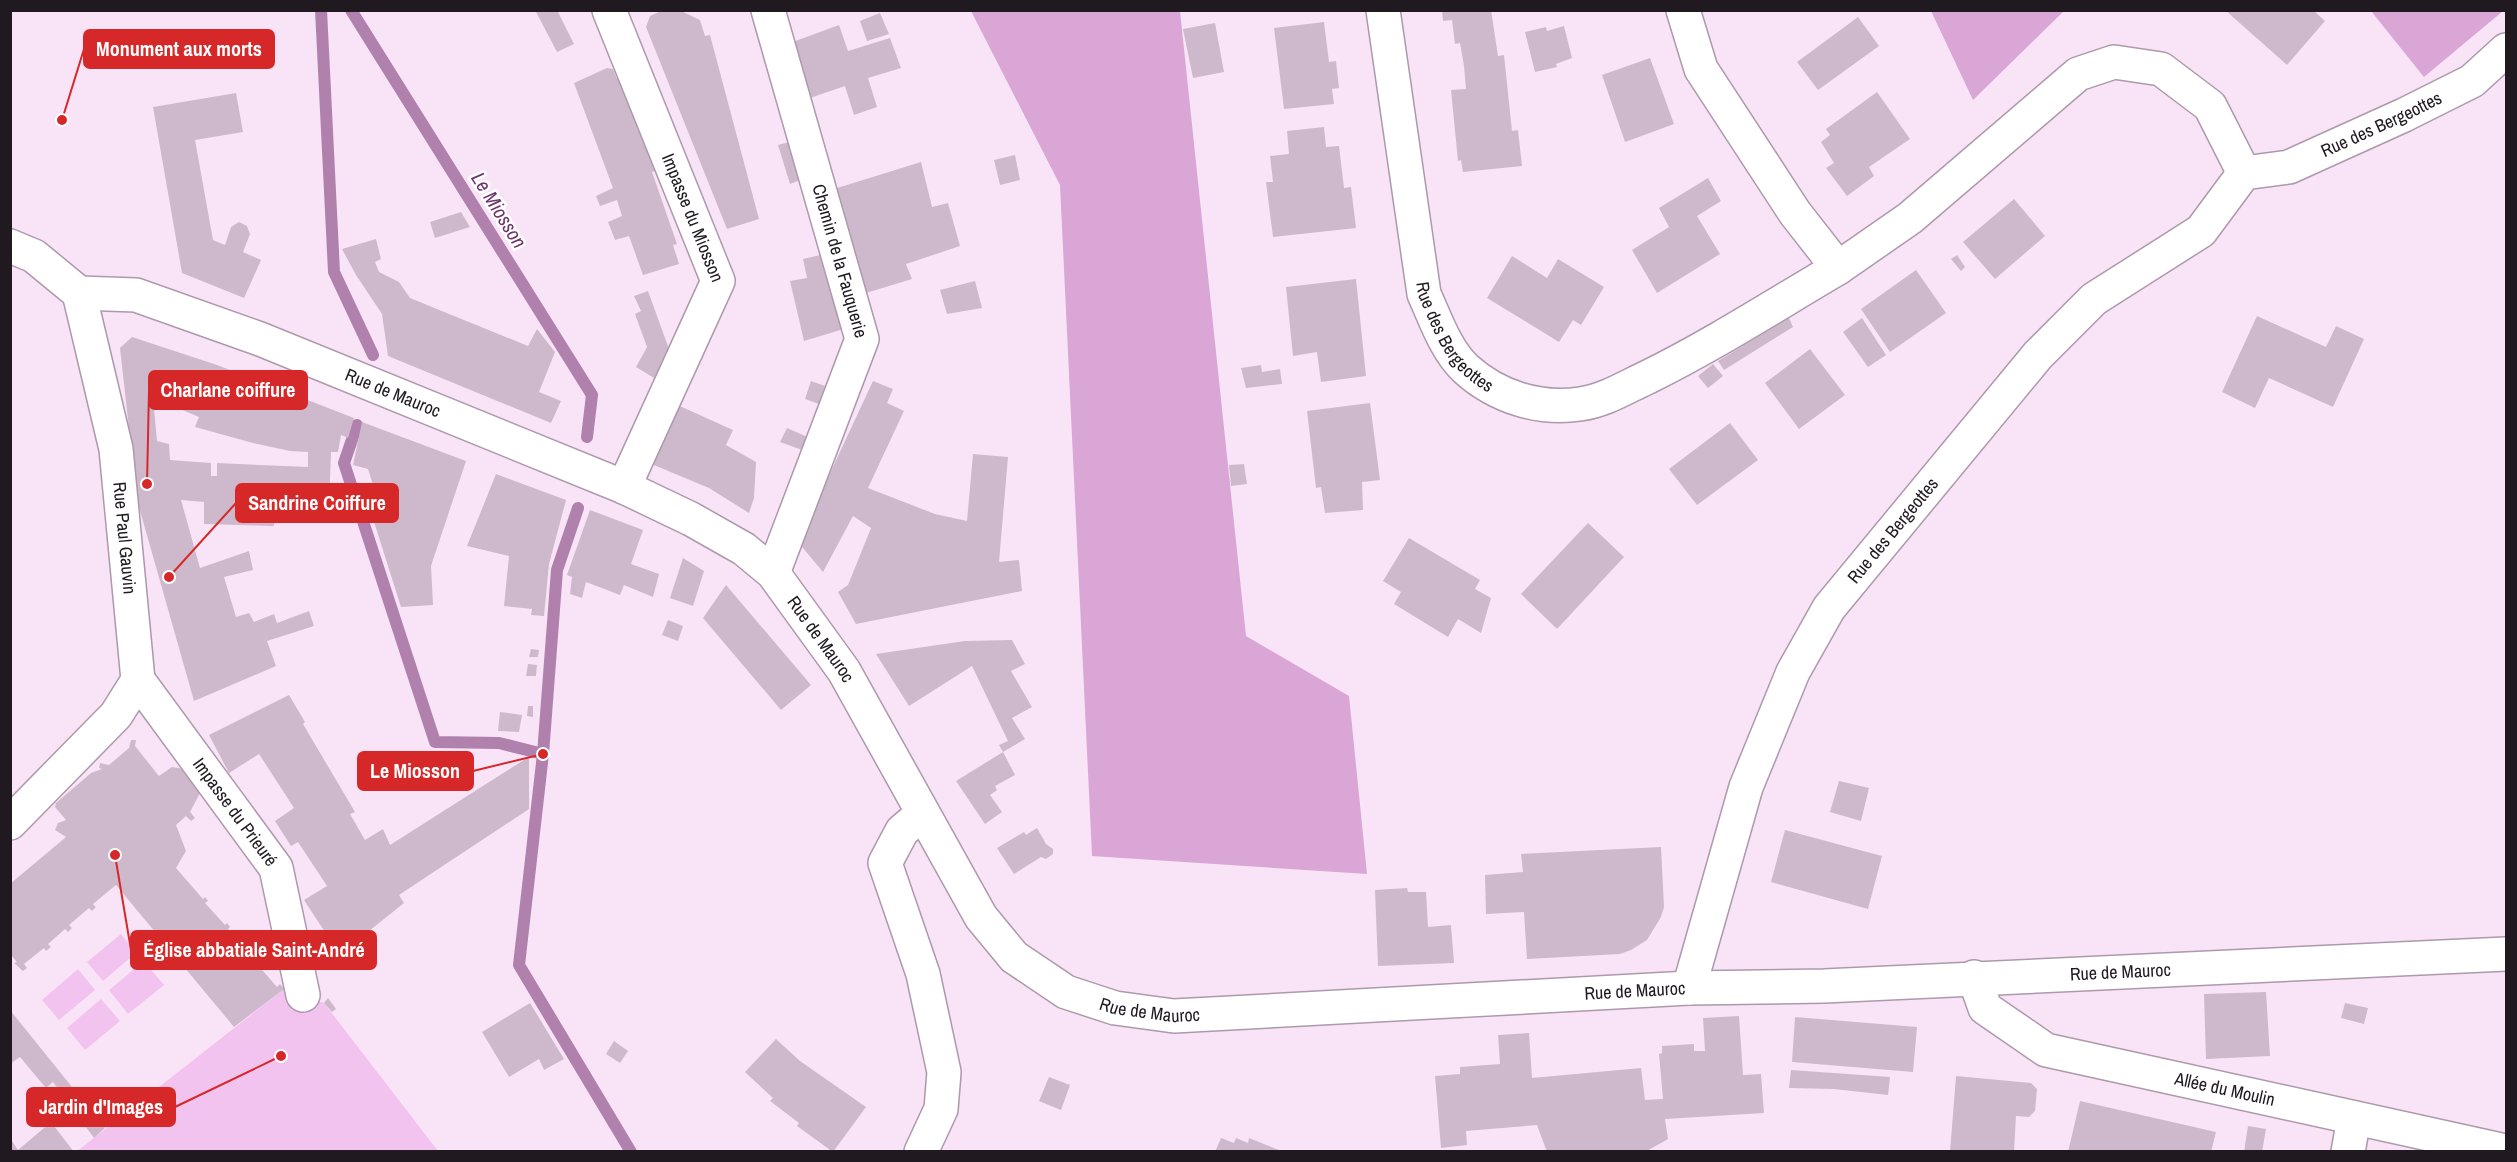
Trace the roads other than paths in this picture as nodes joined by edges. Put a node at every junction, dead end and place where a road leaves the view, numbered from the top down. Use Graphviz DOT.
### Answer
graph roads {
  1 [pos="609,10"];
  2 [pos="768,10"];
  3 [pos="1383,10"];
  4 [pos="1683,10"];
  5 [pos="2506,50"];
  6 [pos="2244,173"];
  7 [pos="10,246"];
  8 [pos="1838,268"];
  9 [pos="79,293"];
  10 [pos="624,487"];
  11 [pos="773,573"];
  12 [pos="138,680"];
  13 [pos="922,814"];
  14 [pos="10,823"];
  15 [pos="2506,954"];
  16 [pos="1974,977"];
  17 [pos="1689,988"];
  18 [pos="303,995"];
  19 [pos="2354,1118"];
  20 [pos="2506,1151"];
  21 [pos="921,1152"];
  22 [pos="2348,1152"];
  1 -- 10 [label="street, Impasse du Miosson"];
  2 -- 11 [label="street, Chemin de la Fauquerie"];
  3 -- 8 [label="street, Rue des Bergeottes"];
  4 -- 8 [label="street"];
  5 -- 6 [label="street, Rue des Bergeottes"];
  6 -- 8 [label="street, Rue des Bergeottes"];
  6 -- 17 [label="street, Rue des Bergeottes"];
  7 -- 9 [label="street"];
  9 -- 10 [label="street, Rue de Mauroc"];
  9 -- 12 [label="street, Rue Paul Gauvin"];
  10 -- 11 [label="street, Rue de Mauroc"];
  11 -- 13 [label="street, Rue de Mauroc"];
  12 -- 14 [label="street"];
  12 -- 18 [label="street, Impasse du Prieuré"];
  13 -- 17 [label="street, Rue de Mauroc"];
  13 -- 21 [label="street"];
  15 -- 16 [label="street, Rue de Mauroc"];
  16 -- 17 [label="street, Rue de Mauroc"];
  16 -- 19 [label="street, Allée du Moulin"];
  19 -- 20 [label="street, Allée du Moulin"];
  19 -- 22 [label="street"];
}
